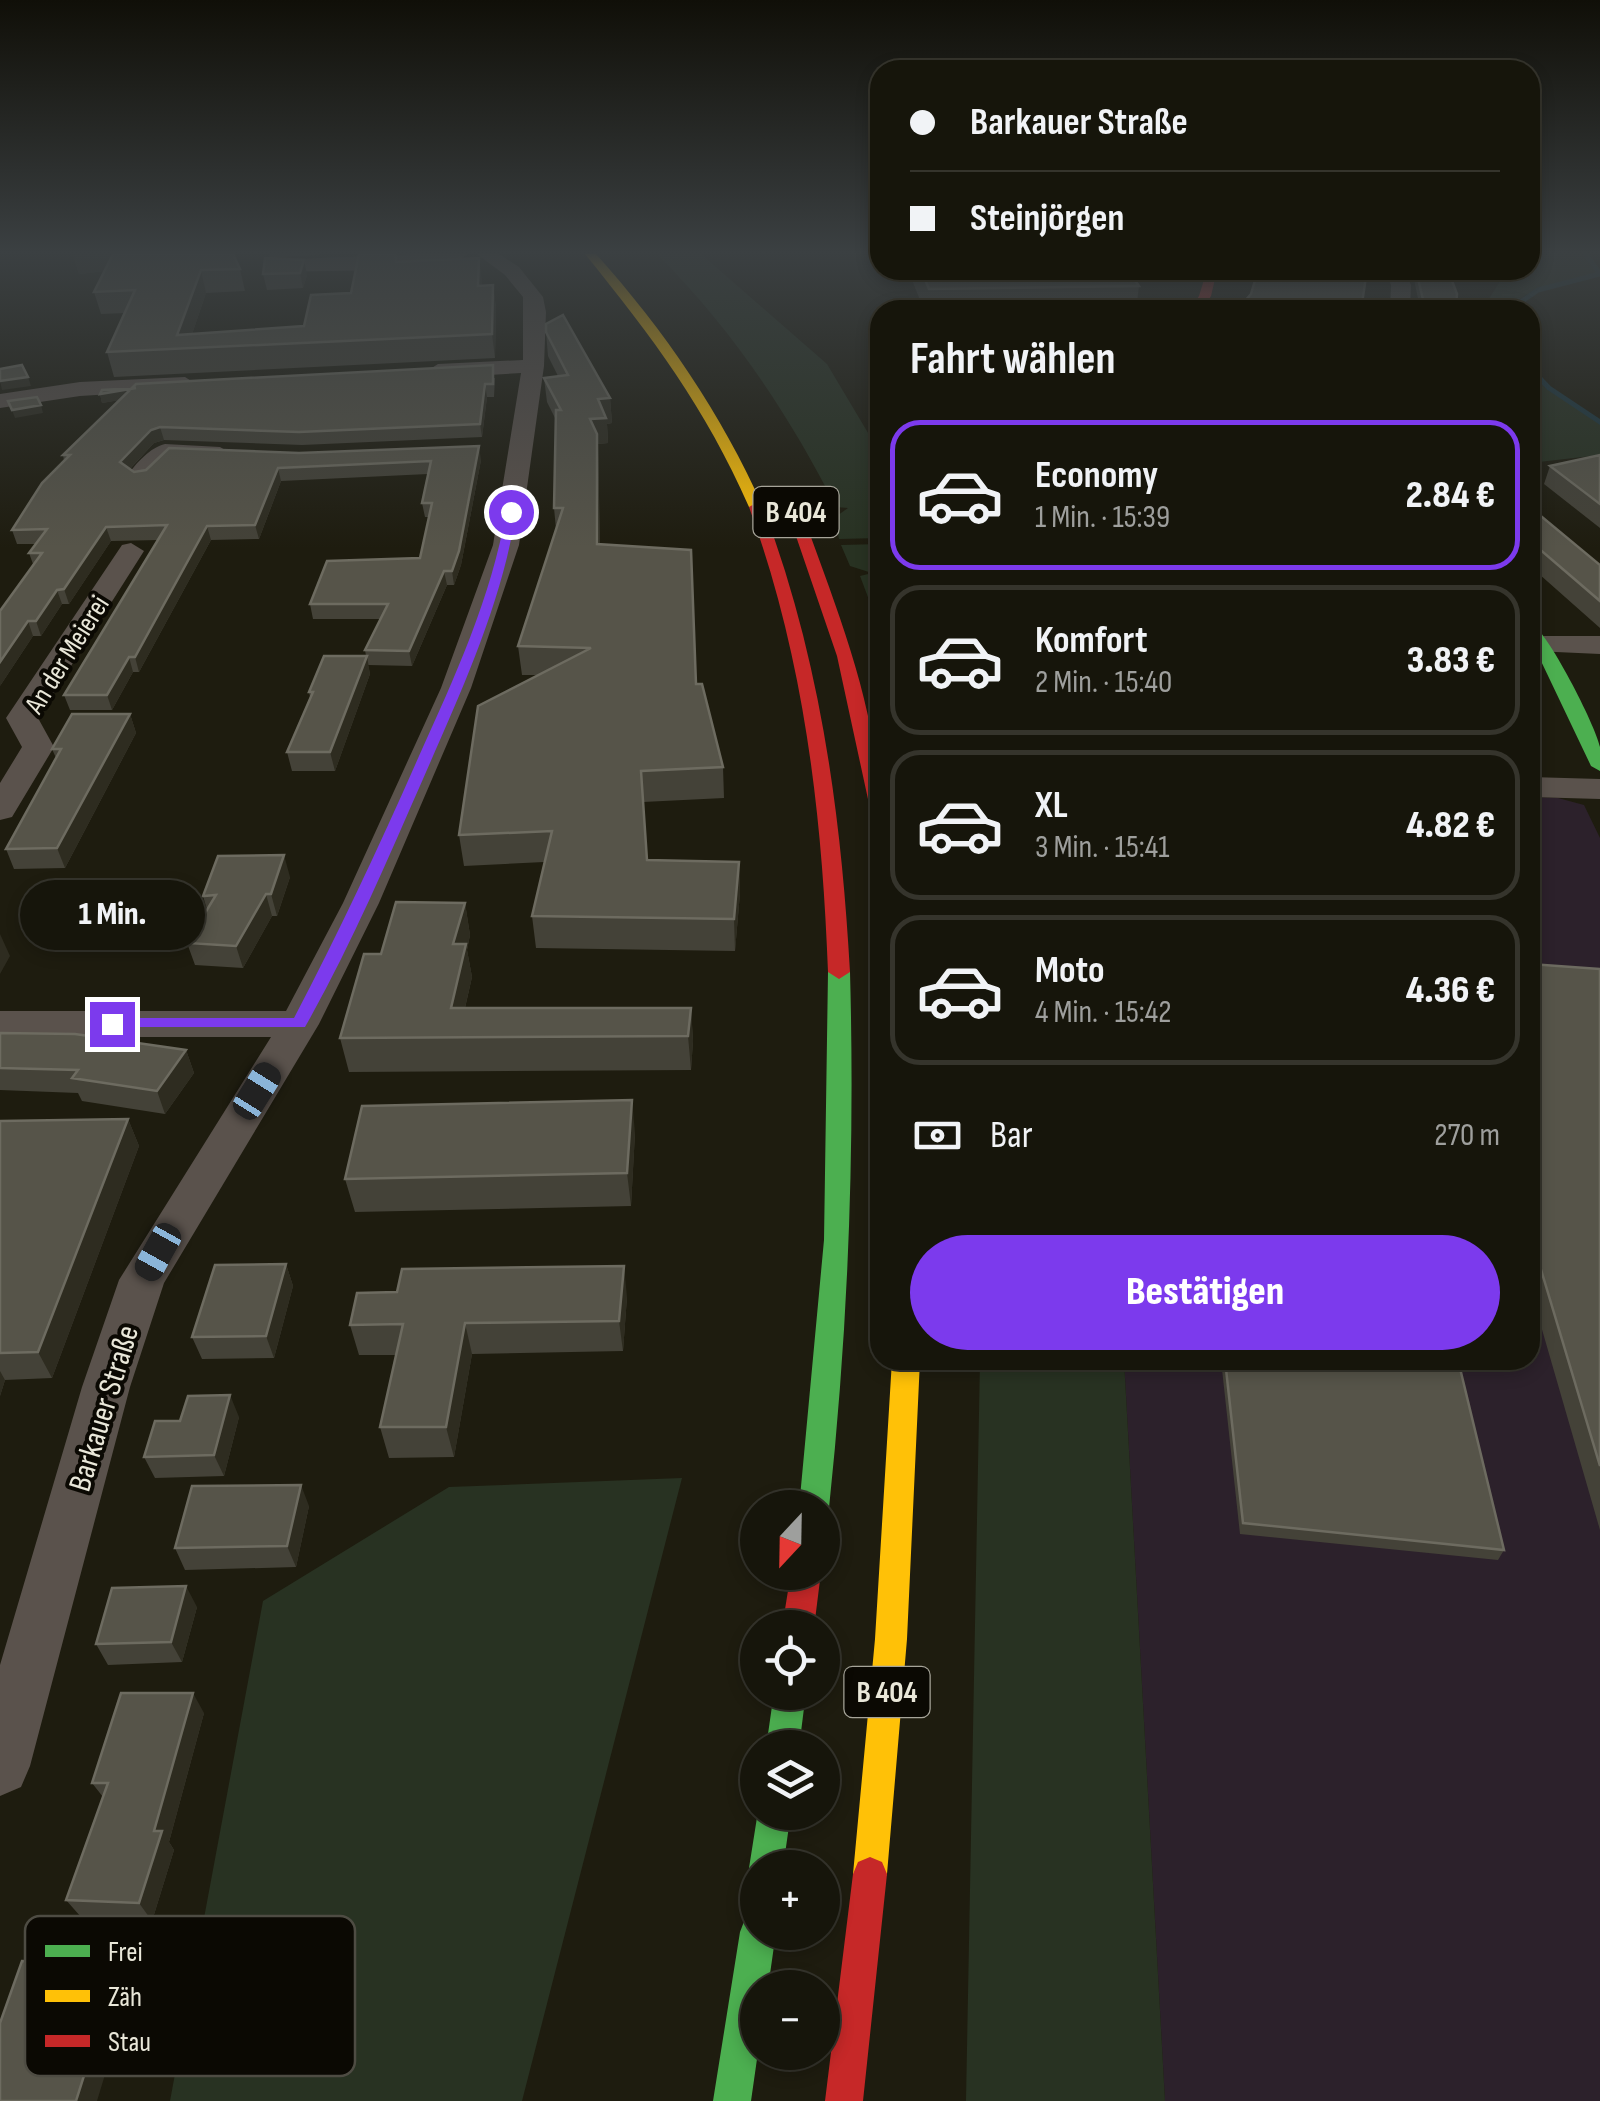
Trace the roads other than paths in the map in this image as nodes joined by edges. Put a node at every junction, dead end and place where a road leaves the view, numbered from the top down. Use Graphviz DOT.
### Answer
graph roads {
  1 [pos="533,352"];
  2 [pos="670,352"];
  3 [pos="532,366"];
  4 [pos="414,372"];
  5 [pos="216,382"];
  6 [pos="0,401"];
  7 [pos="240,456"];
  8 [pos="140,476"];
  9 [pos="785,485"];
  10 [pos="131,551"];
  11 [pos="1540,636"];
  12 [pos="1540,642"];
  13 [pos="1600,645"];
  14 [pos="870,746"];
  15 [pos="1600,766"];
  16 [pos="1540,787"];
  17 [pos="1600,789"];
  18 [pos="0,810"];
  19 [pos="0,1024"];
  20 [pos="299,1024"];
  21 [pos="906,1370"];
  22 [pos="816,1490"];
  23 [pos="0,1766"];
  24 [pos="755,1950"];
  25 [pos="732,2101"];
  26 [pos="844,2101"];
  1 -- 3 [label="street, Barkauer Straße"];
  2 -- 22 [label="main road, B 404"];
  3 -- 4 [label="street"];
  3 -- 20 [label="street, Barkauer Straße"];
  5 -- 6 [label="street"];
  7 -- 8 [label="street"];
  9 -- 14 [label="main road, B 404"];
  10 -- 18 [label="street, An der Meierei"];
  11 -- 13 [label="street"];
  12 -- 15 [label="main road"];
  16 -- 17 [label="street"];
  19 -- 20 [label="street"];
  20 -- 23 [label="street, Barkauer Straße"];
  21 -- 26 [label="main road, B 404"];
  24 -- 25 [label="main road"];
}
